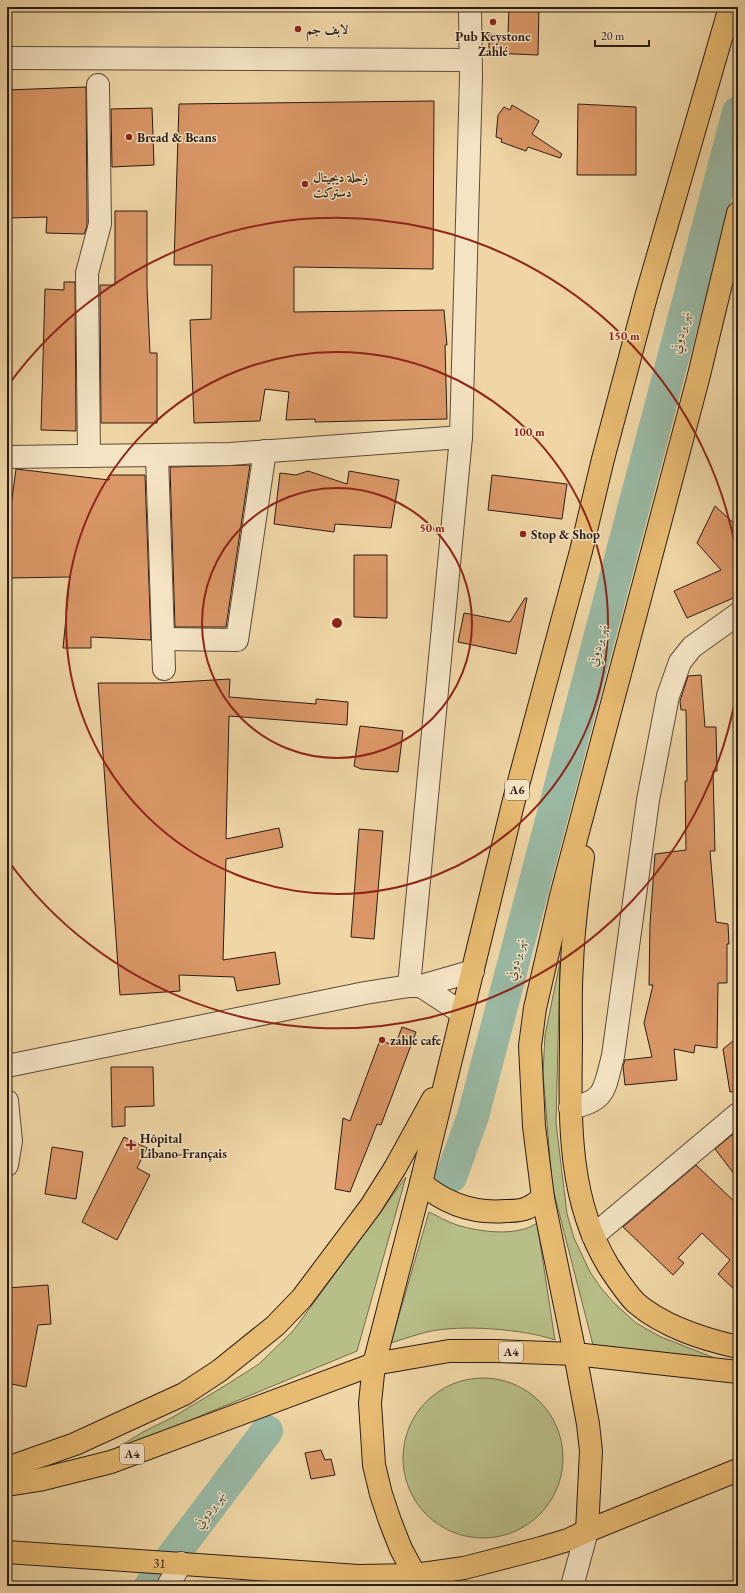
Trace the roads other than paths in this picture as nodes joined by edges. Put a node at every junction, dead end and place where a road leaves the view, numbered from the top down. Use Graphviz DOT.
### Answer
graph roads {
  1 [pos="470,7"];
  2 [pos="730,7"];
  3 [pos="7,58"];
  4 [pos="470,60"];
  5 [pos="98,85"];
  6 [pos="738,213"];
  7 [pos="461,437"];
  8 [pos="265,452"];
  9 [pos="157,455"];
  10 [pos="7,456"];
  11 [pos="89,456"];
  12 [pos="738,614"];
  13 [pos="163,638"];
  14 [pos="164,668"];
  15 [pos="581,821"];
  16 [pos="473,970"];
  17 [pos="415,986"];
  18 [pos="462,1013"];
  19 [pos="453,1050"];
  20 [pos="7,1066"];
  21 [pos="7,1101"];
  22 [pos="570,1108"];
  23 [pos="738,1114"];
  24 [pos="7,1165"];
  25 [pos="421,1183"];
  26 [pos="543,1198"];
  27 [pos="593,1236"];
  28 [pos="738,1347"];
  29 [pos="575,1354"];
  30 [pos="374,1364"];
  31 [pos="738,1372"];
  32 [pos="7,1468"];
  33 [pos="738,1470"];
  34 [pos="7,1485"];
  35 [pos="587,1531"];
  36 [pos="7,1552"];
  37 [pos="181,1563"];
  38 [pos="417,1581"];
  39 [pos="168,1586"];
  40 [pos="572,1586"];
  1 -- 4 [label="street"];
  2 -- 16 [label="highway, A6"];
  3 -- 4 [label="street"];
  4 -- 7 [label="street"];
  5 -- 11 [label="street"];
  6 -- 15 [label="highway"];
  7 -- 8 [label="street"];
  7 -- 17 [label="street"];
  8 -- 9 [label="street"];
  8 -- 13 [label="street"];
  9 -- 11 [label="street"];
  9 -- 13 [label="street"];
  10 -- 11 [label="street"];
  12 -- 22 [label="street"];
  13 -- 14 [label="street"];
  15 -- 22 [label="highway"];
  15 -- 26 [label="highway"];
  16 -- 17 [label="street"];
  16 -- 18 [label="highway, A6"];
  17 -- 18 [label="street"];
  17 -- 20 [label="street"];
  18 -- 19 [label="highway, A6"];
  19 -- 25 [label="highway, A6"];
  19 -- 32 [label="highway"];
  21 -- 24 [label="street"];
  22 -- 27 [label="highway"];
  23 -- 27 [label="street"];
  25 -- 26 [label="highway"];
  25 -- 30 [label="highway, A6"];
  26 -- 29 [label="highway"];
  27 -- 28 [label="highway"];
  29 -- 30 [label="highway, A4"];
  29 -- 31 [label="highway, A4"];
  29 -- 35 [label="highway"];
  30 -- 34 [label="highway, A4"];
  30 -- 38 [label="highway, A6"];
  33 -- 35 [label="highway, 31"];
  35 -- 38 [label="highway, 31"];
  35 -- 40 [label="street"];
  36 -- 37 [label="highway, 31"];
  37 -- 38 [label="highway, 31"];
  37 -- 39 [label="street"];
}
